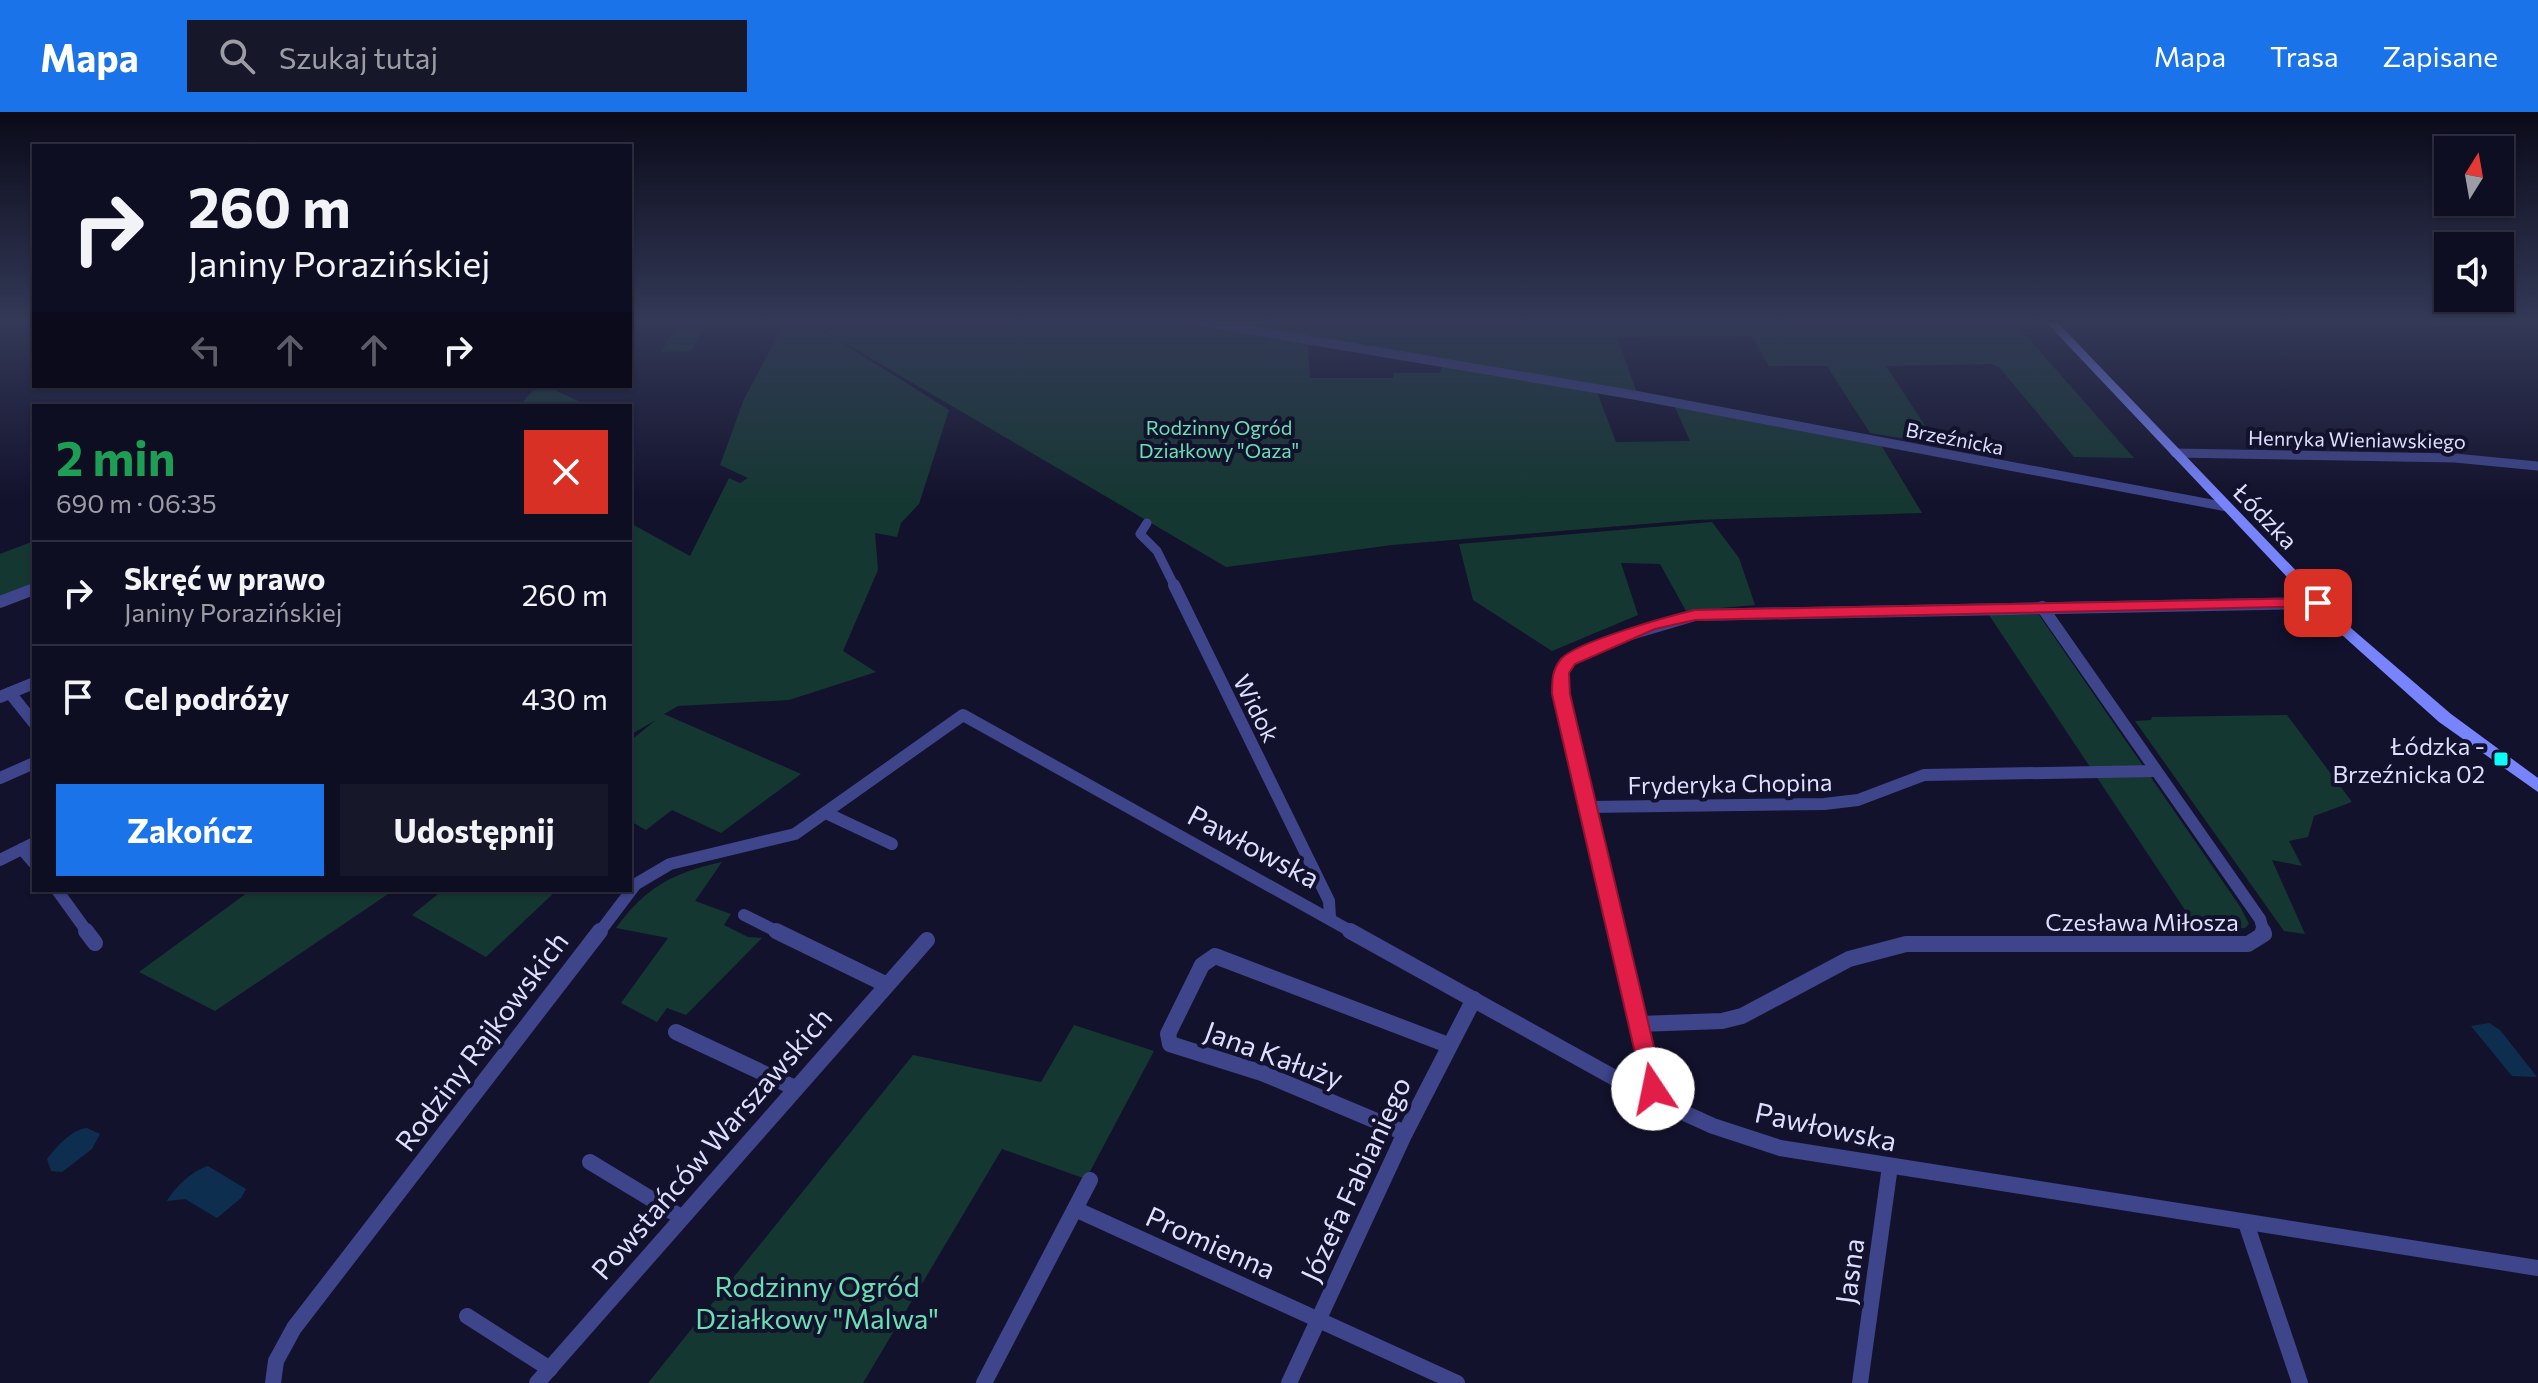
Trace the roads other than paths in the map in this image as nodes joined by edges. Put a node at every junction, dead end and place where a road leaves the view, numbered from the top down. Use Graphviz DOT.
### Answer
graph roads {
  1 [pos="1553,381"];
  2 [pos="2107,381"];
  3 [pos="2175,453"];
  4 [pos="2538,466"];
  5 [pos="2227,507"];
  6 [pos="1147,523"];
  7 [pos="32,590"];
  8 [pos="0,602"];
  9 [pos="2318,603"];
  10 [pos="2042,607"];
  11 [pos="32,684"];
  12 [pos="5,695"];
  13 [pos="963,715"];
  14 [pos="32,721"];
  15 [pos="32,764"];
  16 [pos="2156,771"];
  17 [pos="0,778"];
  18 [pos="2538,786"];
  19 [pos="1587,807"];
  20 [pos="826,813"];
  21 [pos="892,844"];
  22 [pos="28,846"];
  23 [pos="0,860"];
  24 [pos="632,889"];
  25 [pos="58,892"];
  26 [pos="630,892"];
  27 [pos="744,915"];
  28 [pos="1330,917"];
  29 [pos="927,940"];
  30 [pos="95,943"];
  31 [pos="885,984"];
  32 [pos="1474,999"];
  33 [pos="1639,1024"];
  34 [pos="676,1032"];
  35 [pos="1448,1045"];
  36 [pos="795,1088"];
  37 [pos="1649,1097"];
  38 [pos="1405,1133"];
  39 [pos="590,1162"];
  40 [pos="1890,1166"];
  41 [pos="1090,1180"];
  42 [pos="1075,1209"];
  43 [pos="681,1217"];
  44 [pos="2246,1223"];
  45 [pos="2538,1268"];
  46 [pos="467,1316"];
  47 [pos="1318,1319"];
  48 [pos="550,1369"];
  49 [pos="273,1383"];
  50 [pos="537,1383"];
  51 [pos="984,1383"];
  52 [pos="1289,1383"];
  53 [pos="1457,1383"];
  54 [pos="1860,1383"];
  55 [pos="2300,1383"];
  1 -- 5 [label="street, Brzeźnicka"];
  2 -- 3 [label="main road, Łódzka"];
  3 -- 4 [label="street, Henryka Wieniawskiego"];
  3 -- 5 [label="main road, Łódzka"];
  5 -- 9 [label="main road, Łódzka"];
  6 -- 28 [label="street, Widok"];
  7 -- 8 [label="street"];
  9 -- 10 [label="street"];
  9 -- 18 [label="main road, Łódzka"];
  10 -- 16 [label="street, Czesława Miłosza"];
  10 -- 19 [label="street"];
  11 -- 12 [label="street"];
  12 -- 14 [label="street"];
  13 -- 20 [label="street, Rodziny Rajkowskich"];
  13 -- 28 [label="street, Pawłowska"];
  15 -- 17 [label="street"];
  16 -- 19 [label="street, Fryderyka Chopina"];
  16 -- 33 [label="street, Czesława Miłosza"];
  19 -- 33 [label="street"];
  20 -- 21 [label="street"];
  20 -- 24 [label="street, Rodziny Rajkowskich"];
  22 -- 23 [label="street"];
  25 -- 30 [label="street"];
  26 -- 49 [label="street, Rodziny Rajkowskich"];
  27 -- 31 [label="street"];
  28 -- 32 [label="street, Pawłowska"];
  29 -- 31 [label="street, Powstańców Warszawskich"];
  31 -- 36 [label="street, Powstańców Warszawskich"];
  32 -- 35 [label="street, Józefa Fabianiego"];
  32 -- 37 [label="street, Pawłowska"];
  33 -- 37 [label="street"];
  34 -- 36 [label="street"];
  35 -- 38 [label="street, Józefa Fabianiego"];
  35 -- 38 [label="street, Jana Kałuży"];
  36 -- 43 [label="street, Powstańców Warszawskich"];
  37 -- 40 [label="street, Pawłowska"];
  38 -- 47 [label="street, Józefa Fabianiego"];
  39 -- 43 [label="street"];
  40 -- 44 [label="street, Pawłowska"];
  40 -- 54 [label="street, Jasna"];
  41 -- 42 [label="street"];
  42 -- 47 [label="street, Promienna"];
  42 -- 51 [label="street"];
  43 -- 48 [label="street, Powstańców Warszawskich"];
  44 -- 45 [label="street, Pawłowska"];
  44 -- 55 [label="street"];
  46 -- 48 [label="street"];
  47 -- 52 [label="street, Józefa Fabianiego"];
  47 -- 53 [label="street, Promienna"];
  48 -- 50 [label="street, Powstańców Warszawskich"];
}
